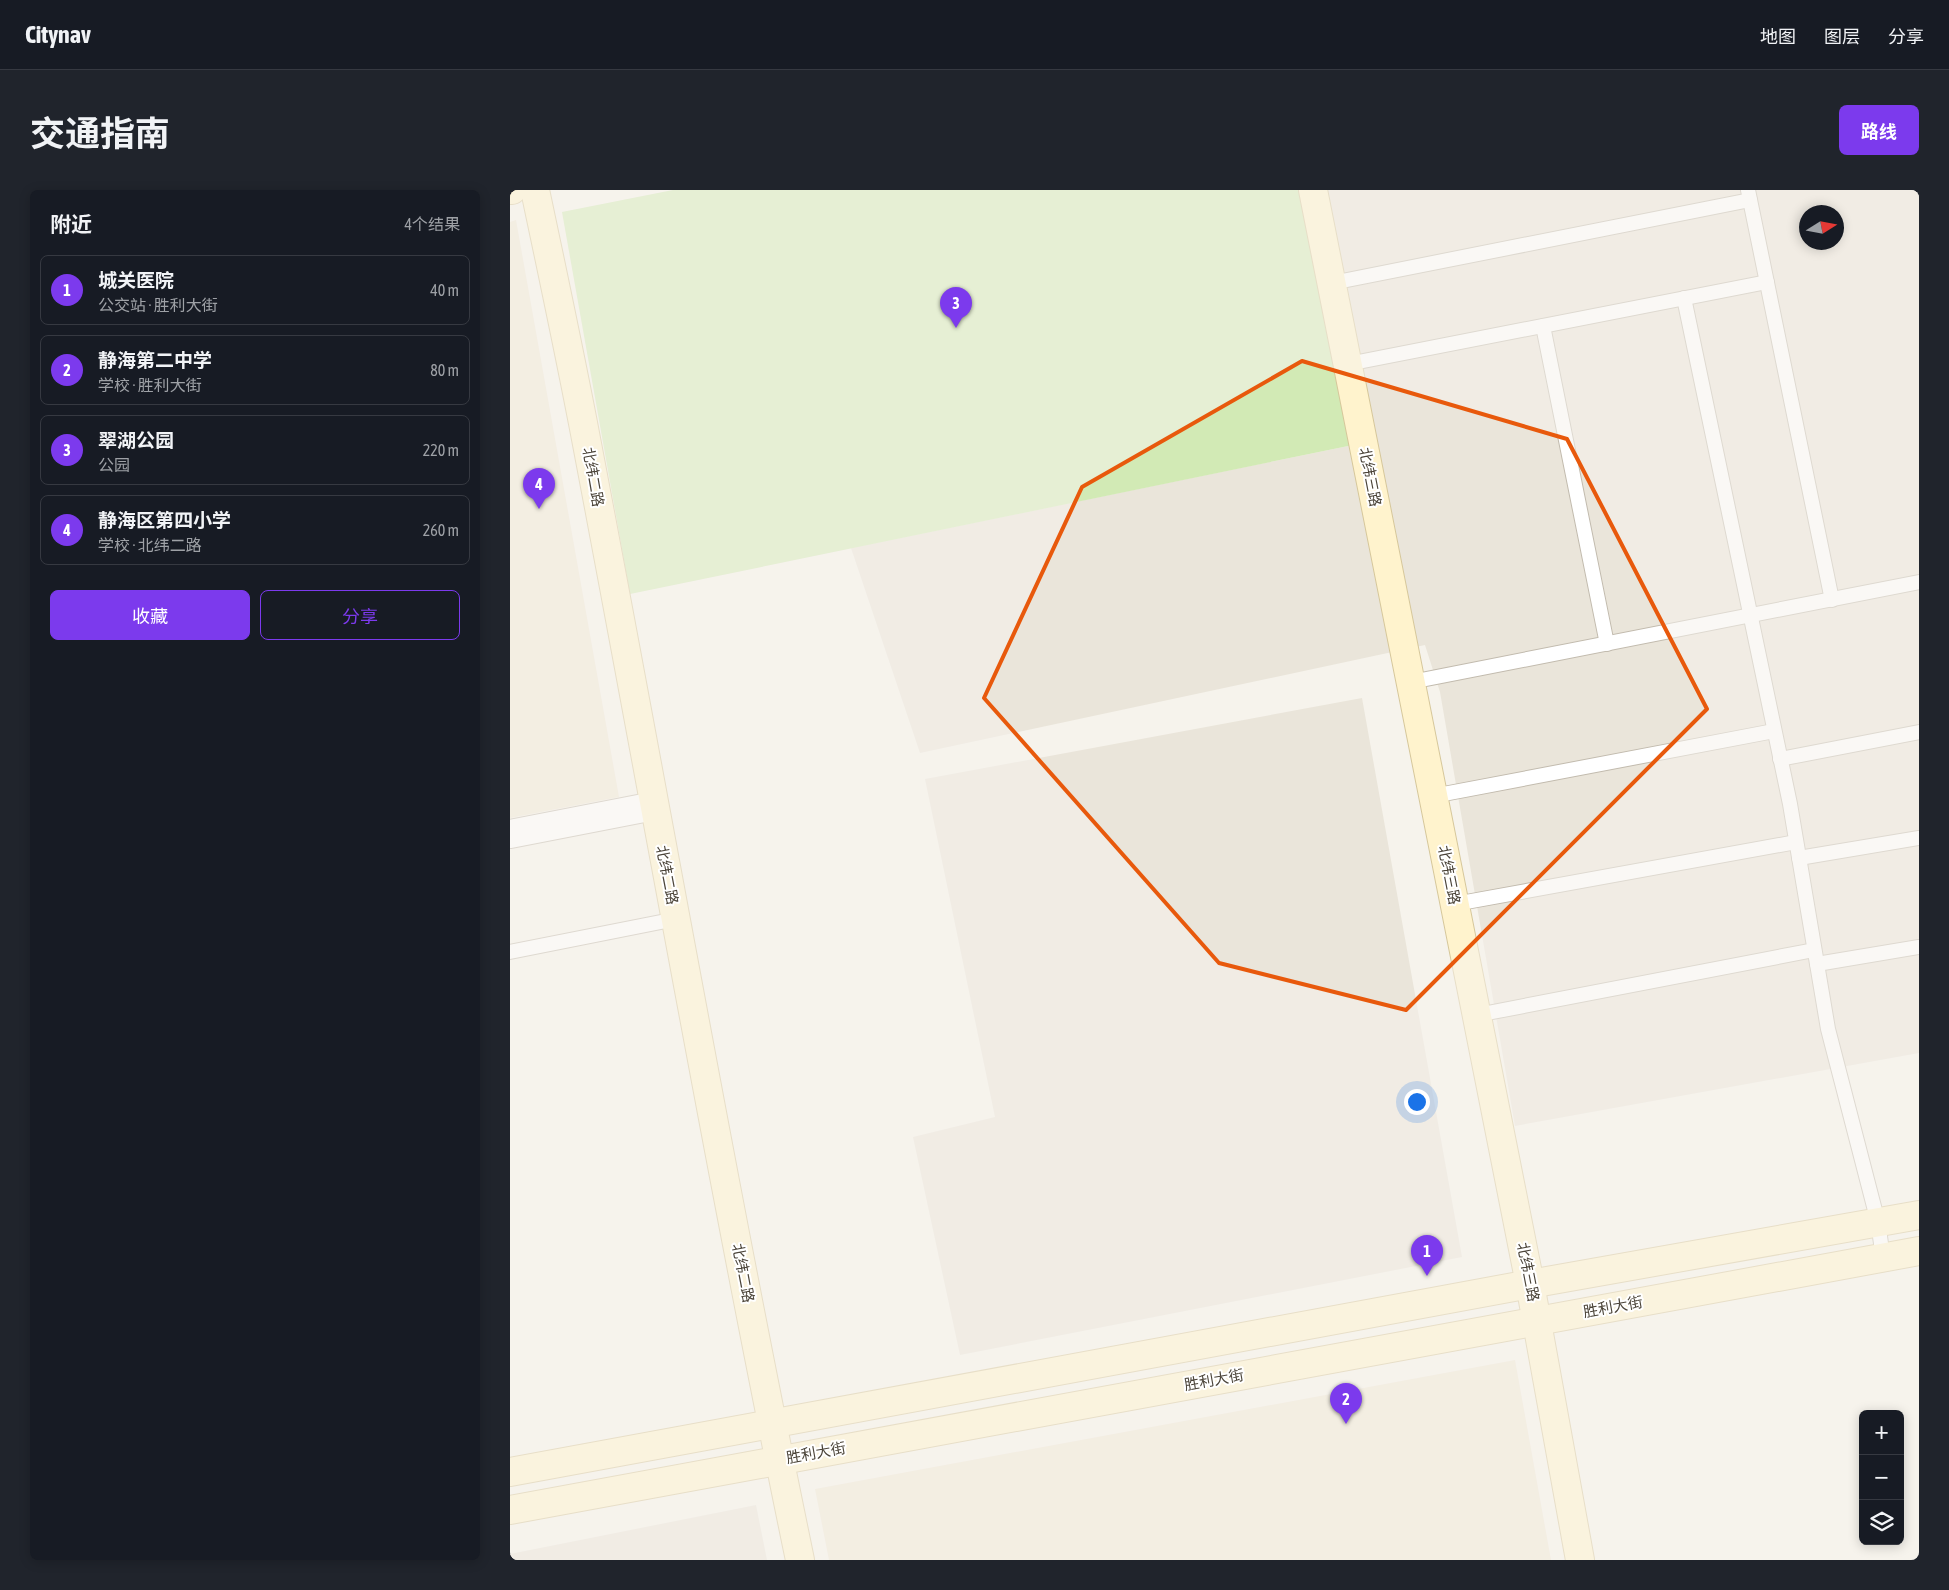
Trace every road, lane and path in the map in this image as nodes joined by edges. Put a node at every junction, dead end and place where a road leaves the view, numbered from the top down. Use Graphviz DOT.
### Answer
graph roads {
  1 [pos="535,190"];
  2 [pos="1313,190"];
  3 [pos="1749,195"];
  4 [pos="1767,282"];
  5 [pos="1332,283"];
  6 [pos="1684,298"];
  7 [pos="1543,326"];
  8 [pos="1348,364"];
  9 [pos="1919,582"];
  10 [pos="1832,600"];
  11 [pos="1750,616"];
  12 [pos="1607,644"];
  13 [pos="1411,682"];
  14 [pos="1774,731"];
  15 [pos="1919,732"];
  16 [pos="1780,759"];
  17 [pos="1434,796"];
  18 [pos="654,806"];
  19 [pos="510,834"];
  20 [pos="1919,838"];
  21 [pos="1796,842"];
  22 [pos="1799,858"];
  23 [pos="1455,904"];
  24 [pos="676,919"];
  25 [pos="1919,947"];
  26 [pos="1814,950"];
  27 [pos="510,952"];
  28 [pos="1817,964"];
  29 [pos="1477,1014"];
  30 [pos="1919,1215"];
  31 [pos="1878,1222"];
  32 [pos="1919,1251"];
  33 [pos="1884,1258"];
  34 [pos="1530,1284"];
  35 [pos="1537,1321"];
  36 [pos="772,1423"];
  37 [pos="779,1460"];
  38 [pos="510,1472"];
  39 [pos="510,1510"];
  40 [pos="800,1560"];
  41 [pos="1580,1560"];
  1 -- 18 [label="main road, 北纬二路"];
  2 -- 5 [label="main road, 北纬三路"];
  3 -- 4 [label="lane"];
  3 -- 5 [label="lane"];
  4 -- 6 [label="lane"];
  4 -- 10 [label="lane"];
  5 -- 8 [label="main road, 北纬三路"];
  6 -- 7 [label="lane"];
  6 -- 11 [label="lane"];
  7 -- 8 [label="lane"];
  7 -- 12 [label="lane"];
  8 -- 13 [label="main road, 北纬三路"];
  9 -- 10 [label="lane"];
  10 -- 11 [label="lane"];
  11 -- 12 [label="lane"];
  11 -- 14 [label="lane"];
  12 -- 13 [label="lane"];
  13 -- 17 [label="main road, 北纬三路"];
  14 -- 16 [label="lane"];
  14 -- 17 [label="lane"];
  15 -- 16 [label="lane"];
  16 -- 21 [label="lane"];
  17 -- 23 [label="main road, 北纬三路"];
  18 -- 19 [label="street"];
  18 -- 24 [label="main road, 北纬二路"];
  20 -- 22 [label="lane"];
  21 -- 22 [label="lane"];
  21 -- 23 [label="lane"];
  22 -- 26 [label="lane"];
  23 -- 29 [label="main road, 北纬三路"];
  24 -- 27 [label="lane"];
  24 -- 36 [label="main road, 北纬二路"];
  25 -- 28 [label="lane"];
  26 -- 28 [label="lane"];
  26 -- 29 [label="lane"];
  28 -- 31 [label="lane"];
  29 -- 34 [label="main road, 北纬三路"];
  30 -- 31 [label="main road"];
  31 -- 33 [label="lane"];
  31 -- 34 [label="main road"];
  32 -- 33 [label="main road, 胜利大街"];
  33 -- 35 [label="main road, 胜利大街"];
  34 -- 35 [label="main road, 北纬三路"];
  34 -- 36 [label="main road"];
  35 -- 37 [label="main road, 胜利大街"];
  35 -- 41 [label="main road, 北纬三路"];
  36 -- 37 [label="main road, 北纬二路"];
  36 -- 38 [label="main road"];
  37 -- 39 [label="main road, 胜利大街"];
  37 -- 40 [label="main road, 北纬二路"];
}
